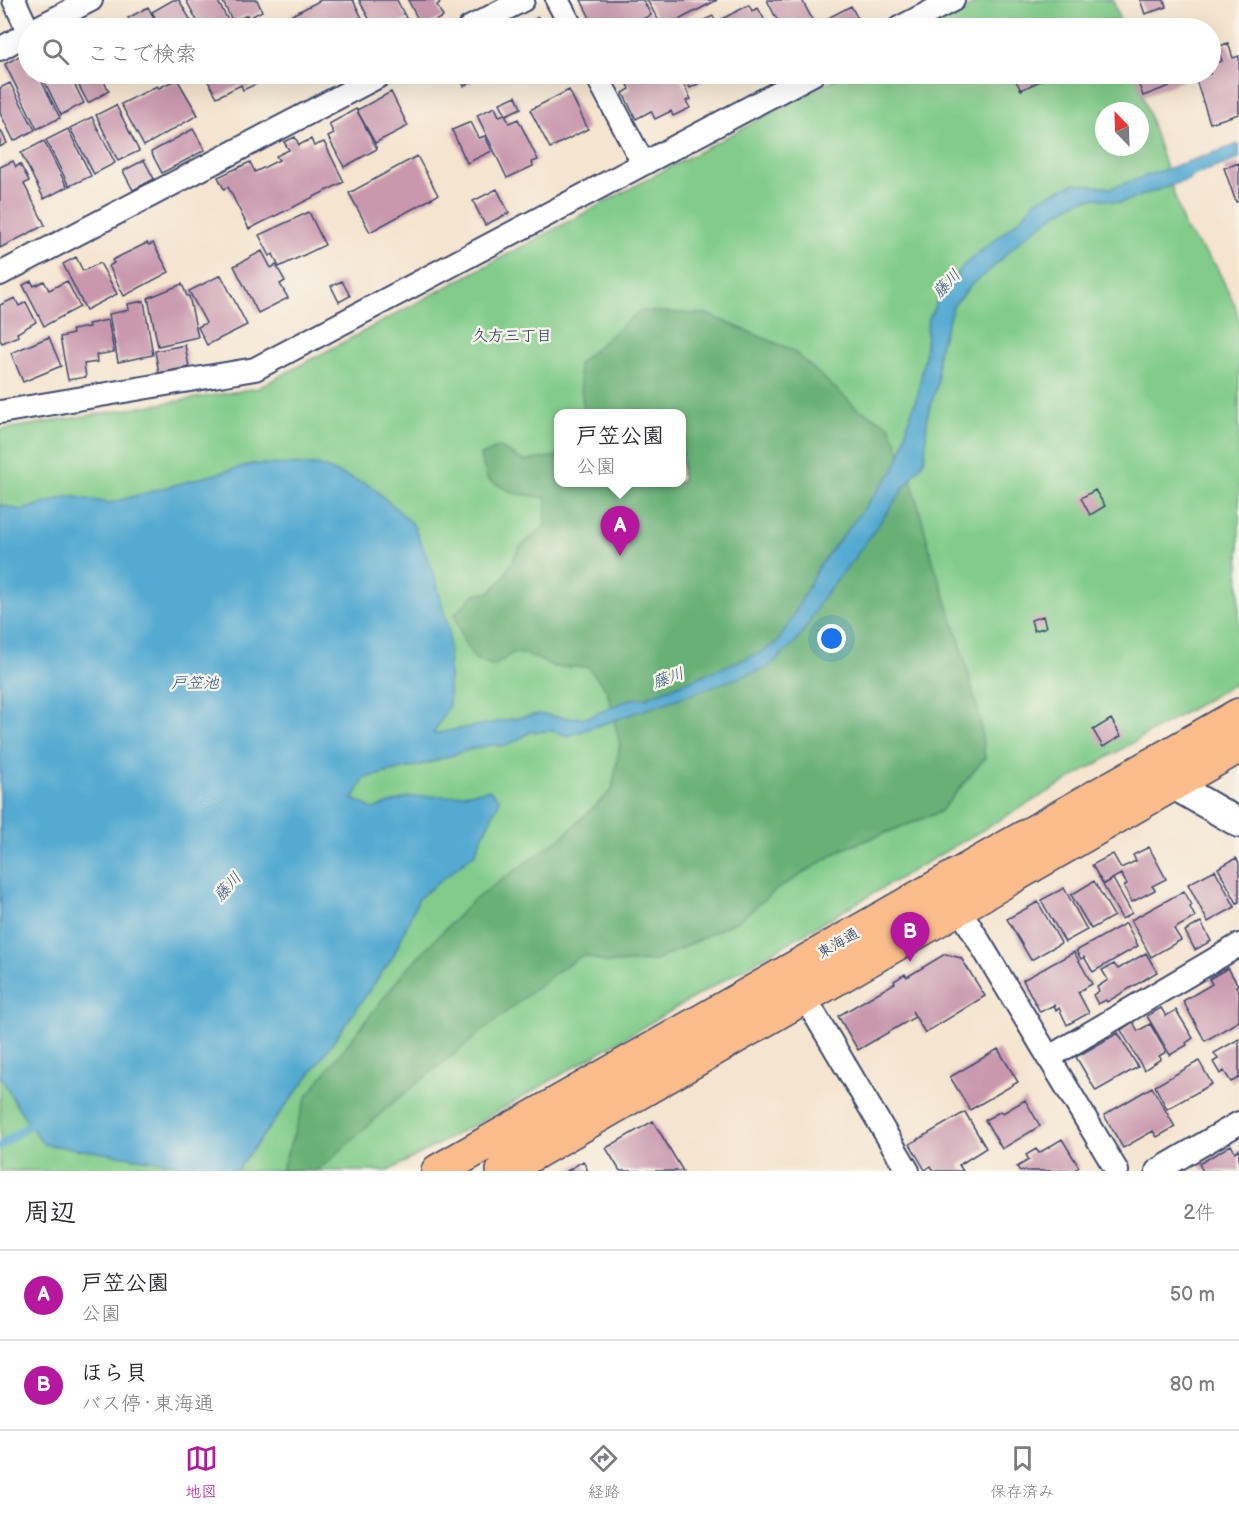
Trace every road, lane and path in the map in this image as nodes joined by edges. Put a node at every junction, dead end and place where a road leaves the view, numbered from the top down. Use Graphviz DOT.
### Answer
graph roads {
  1 [pos="14,0"];
  2 [pos="91,0"];
  3 [pos="523,0"];
  4 [pos="557,0"];
  5 [pos="953,0"];
  6 [pos="22,18"];
  7 [pos="56,18"];
  8 [pos="488,18"];
  9 [pos="567,18"];
  10 [pos="918,18"];
  11 [pos="18,38"];
  12 [pos="0,49"];
  13 [pos="364,84"];
  14 [pos="601,84"];
  15 [pos="794,84"];
  16 [pos="643,163"];
  17 [pos="0,274"];
  18 [pos="0,412"];
  19 [pos="1239,715"];
  20 [pos="1239,746"];
  21 [pos="1165,773"];
  22 [pos="1239,823"];
  23 [pos="958,908"];
  24 [pos="1239,945"];
  25 [pos="805,998"];
  26 [pos="1048,1058"];
  27 [pos="1239,1123"];
  28 [pos="438,1171"];
  29 [pos="503,1171"];
  30 [pos="908,1171"];
  31 [pos="1118,1171"];
  32 [pos="1157,1171"];
  1 -- 6 [label="street"];
  2 -- 7 [label="street"];
  3 -- 8 [label="street"];
  4 -- 9 [label="street"];
  5 -- 10 [label="street"];
  11 -- 12 [label="street"];
  13 -- 17 [label="street"];
  14 -- 16 [label="street"];
  15 -- 16 [label="street"];
  16 -- 18 [label="street"];
  19 -- 21 [label="main road, 東海通"];
  20 -- 21 [label="main road, 東海通"];
  21 -- 22 [label="street"];
  21 -- 23 [label="main road, 東海通"];
  21 -- 28 [label="main road, 東海通"];
  23 -- 25 [label="main road, 東海通"];
  23 -- 26 [label="street"];
  24 -- 26 [label="street"];
  25 -- 29 [label="main road, 東海通"];
  25 -- 30 [label="street"];
  26 -- 31 [label="street"];
  27 -- 32 [label="street"];
}
